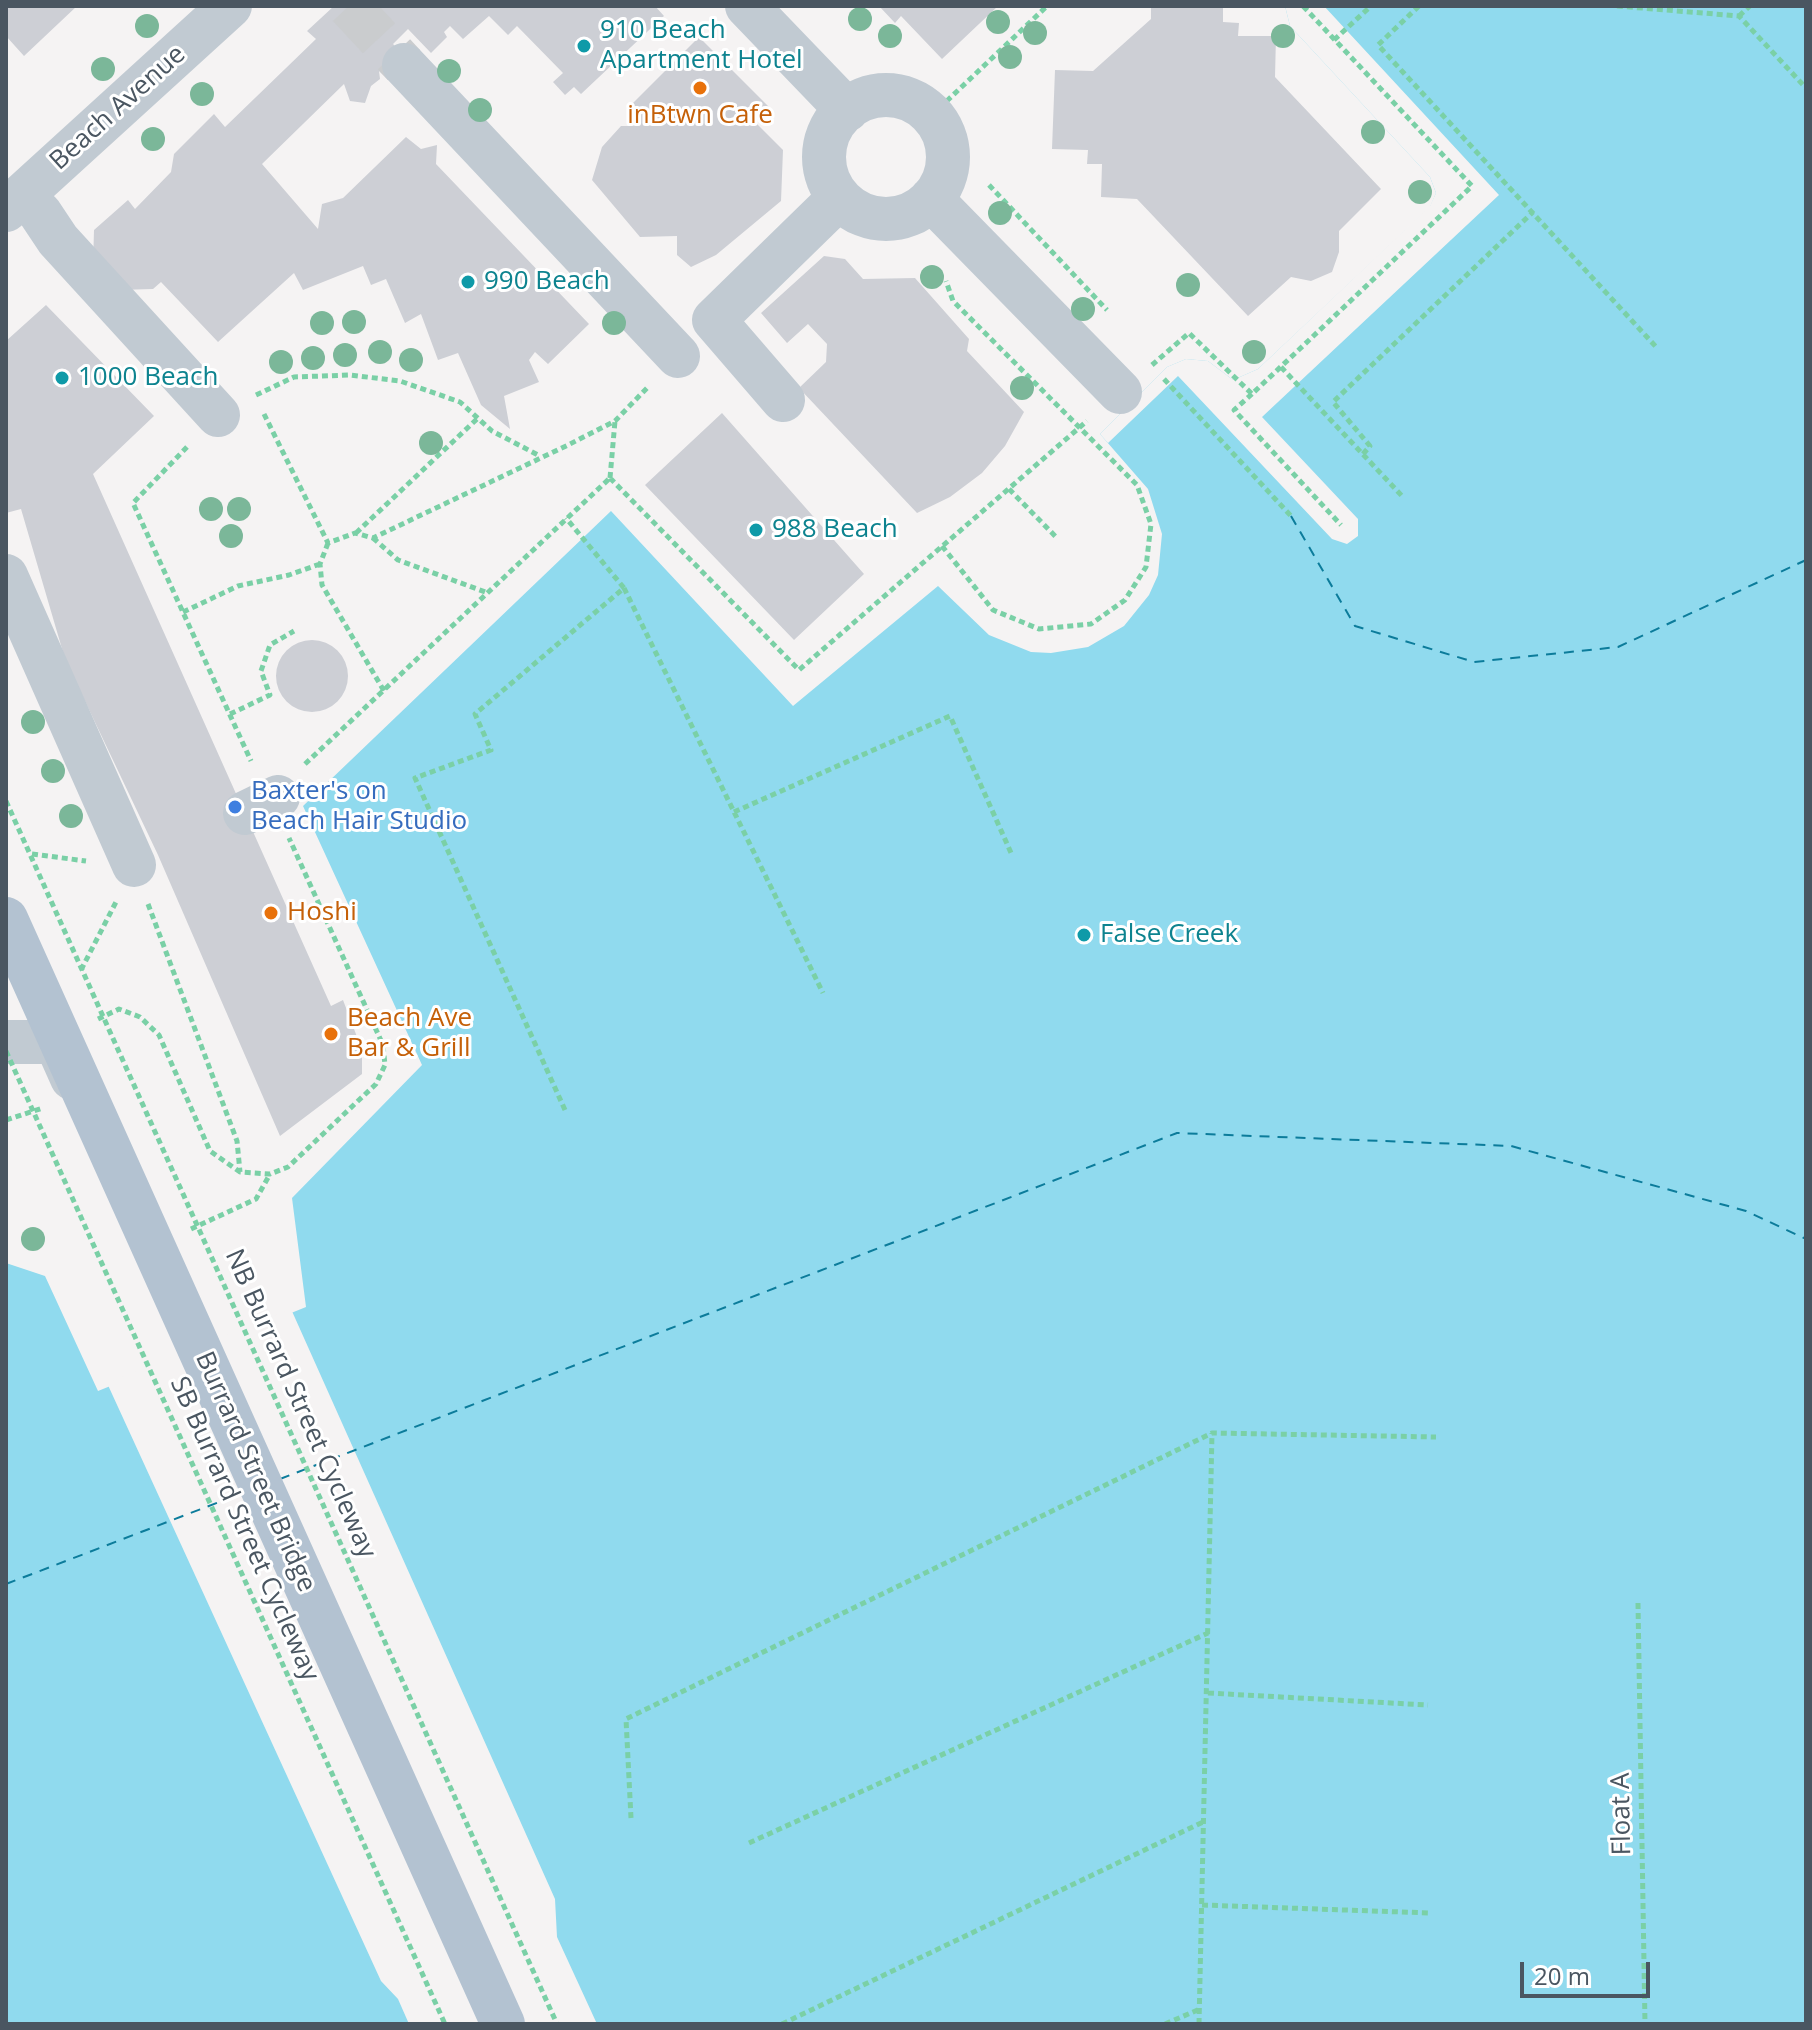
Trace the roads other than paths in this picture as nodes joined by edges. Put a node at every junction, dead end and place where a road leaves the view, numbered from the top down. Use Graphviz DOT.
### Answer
graph roads {
  1 [pos="230,6"];
  2 [pos="747,6"];
  3 [pos="404,65"];
  4 [pos="847,110"];
  5 [pos="19,194"];
  6 [pos="839,198"];
  7 [pos="931,199"];
  8 [pos="678,356"];
  9 [pos="1120,392"];
  10 [pos="783,400"];
  11 [pos="236,405"];
  12 [pos="6,576"];
  13 [pos="134,865"];
  14 [pos="6,919"];
  15 [pos="6,1042"];
  16 [pos="162,1290"];
  17 [pos="503,2024"];
  1 -- 5 [label="street, Beach Avenue"];
  2 -- 4 [label="street"];
  3 -- 8 [label="street"];
  4 -- 6 [label="street"];
  4 -- 7 [label="street"];
  5 -- 11 [label="street"];
  6 -- 7 [label="street"];
  6 -- 10 [label="street"];
  7 -- 9 [label="street"];
  12 -- 13 [label="street"];
  14 -- 17 [label="main road, Burrard Street Bridge, bridge"];
  15 -- 16 [label="street"];
}
